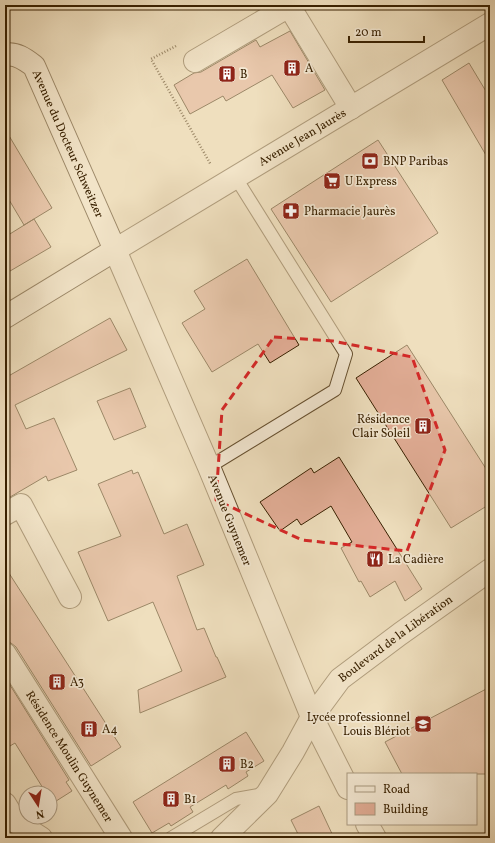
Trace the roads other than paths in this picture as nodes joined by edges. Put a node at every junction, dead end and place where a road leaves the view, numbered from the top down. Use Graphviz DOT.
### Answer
graph roads {
  1 [pos="490,24"];
  2 [pos="5,55"];
  3 [pos="195,61"];
  4 [pos="351,108"];
  5 [pos="236,178"];
  6 [pos="115,250"];
  7 [pos="5,317"];
  8 [pos="209,467"];
  9 [pos="5,514"];
  10 [pos="490,570"];
  11 [pos="70,597"];
  12 [pos="5,654"];
  13 [pos="312,717"];
  14 [pos="347,786"];
  15 [pos="267,794"];
  16 [pos="5,804"];
  17 [pos="368,825"];
  18 [pos="41,838"];
  19 [pos="121,838"];
  20 [pos="171,838"];
  21 [pos="222,838"];
  22 [pos="375,838"];
  1 -- 4 [label="street, Avenue Jean Jaurès"];
  2 -- 6 [label="street, Avenue du Docteur Schweitzer"];
  3 -- 4 [label="street"];
  4 -- 5 [label="street, Avenue Jean Jaurès"];
  5 -- 6 [label="street, Avenue Jean Jaurès"];
  5 -- 8 [label="lane"];
  6 -- 7 [label="street, Avenue Jean Jaurès"];
  6 -- 8 [label="street, Avenue Guynemer"];
  8 -- 13 [label="street, Avenue Guynemer"];
  9 -- 11 [label="street"];
  10 -- 13 [label="street, Boulevard de la Libération"];
  12 -- 19 [label="street, Résidence Moulin Guynemer"];
  13 -- 14 [label="street, Avenue Guynemer"];
  13 -- 15 [label="street, Boulevard de la Libération"];
  15 -- 20 [label="lane"];
  15 -- 21 [label="street, Boulevard de la Libération"];
  16 -- 18 [label="street"];
  17 -- 22 [label="street"];
}
